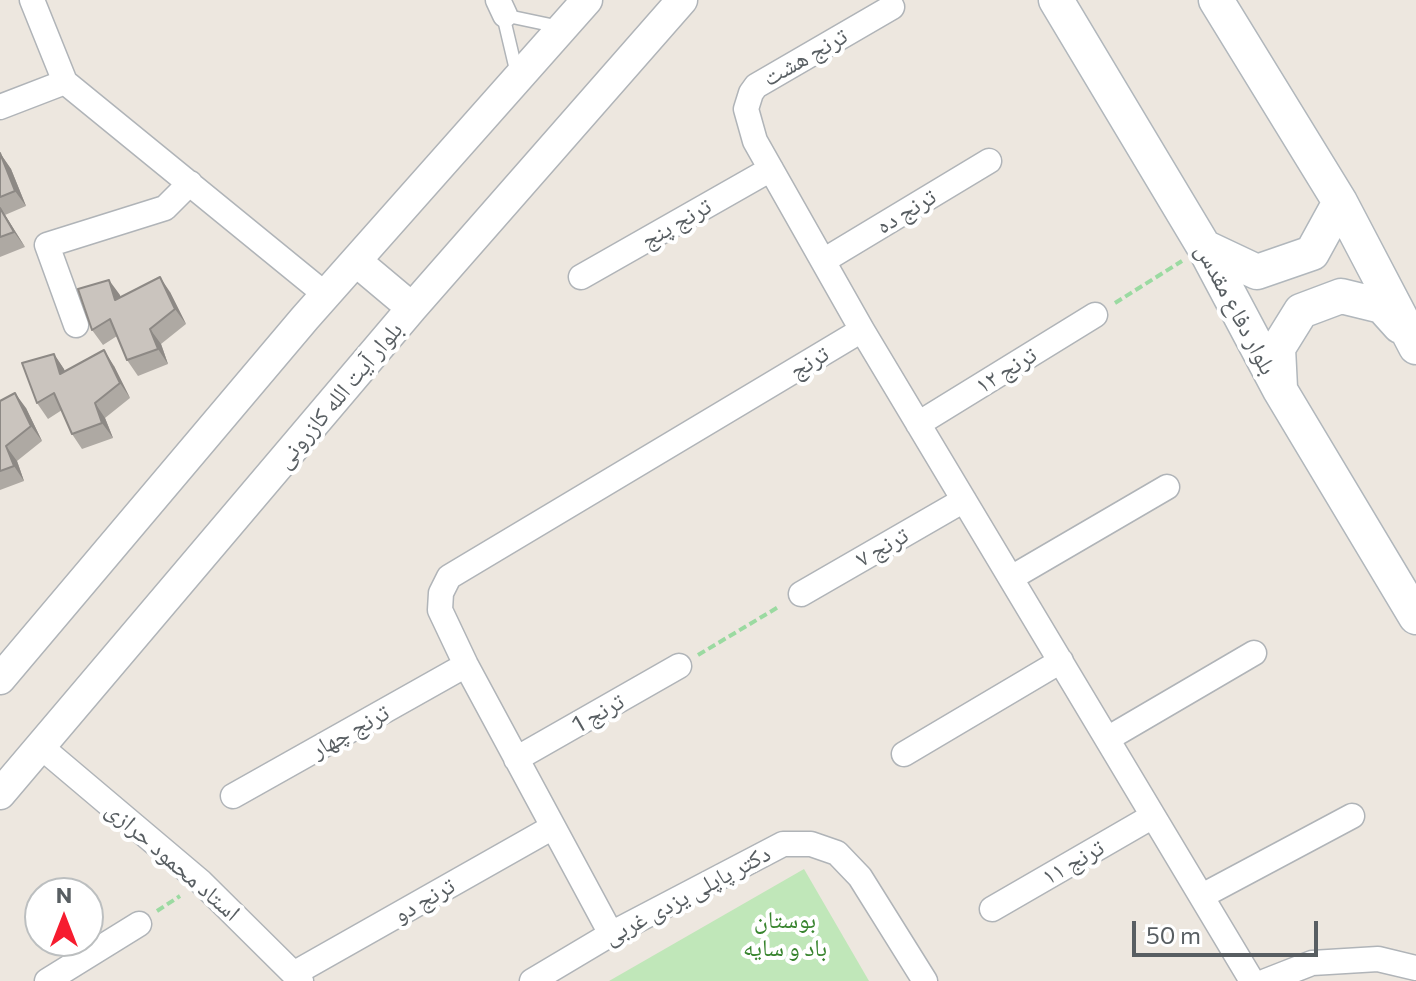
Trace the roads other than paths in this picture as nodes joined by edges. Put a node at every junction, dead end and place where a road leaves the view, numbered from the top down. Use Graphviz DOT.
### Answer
graph roads {
  1 [pos="32,0"];
  2 [pos="587,0"];
  3 [pos="682,0"];
  4 [pos="1056,0"];
  5 [pos="1216,0"];
  6 [pos="892,7"];
  7 [pos="501,8"];
  8 [pos="563,28"];
  9 [pos="518,79"];
  10 [pos="65,82"];
  11 [pos="0,107"];
  12 [pos="989,161"];
  13 [pos="771,169"];
  14 [pos="190,183"];
  15 [pos="1340,202"];
  16 [pos="1204,247"];
  17 [pos="356,261"];
  18 [pos="823,261"];
  19 [pos="581,277"];
  20 [pos="326,295"];
  21 [pos="412,308"];
  22 [pos="1095,315"];
  23 [pos="76,325"];
  24 [pos="862,330"];
  25 [pos="1413,342"];
  26 [pos="1280,390"];
  27 [pos="918,424"];
  28 [pos="1167,487"];
  29 [pos="964,500"];
  30 [pos="1011,578"];
  31 [pos="801,594"];
  32 [pos="1416,617"];
  33 [pos="1254,653"];
  34 [pos="1061,661"];
  35 [pos="466,665"];
  36 [pos="679,666"];
  37 [pos="0,679"];
  38 [pos="1107,739"];
  39 [pos="40,746"];
  40 [pos="904,754"];
  41 [pos="516,759"];
  42 [pos="0,794"];
  43 [pos="233,796"];
  44 [pos="1153,816"];
  45 [pos="1352,816"];
  46 [pos="553,827"];
  47 [pos="1202,896"];
  48 [pos="992,909"];
  49 [pos="139,924"];
  50 [pos="611,934"];
  51 [pos="1416,968"];
  52 [pos="298,977"];
  53 [pos="47,981"];
  54 [pos="532,981"];
  55 [pos="925,981"];
  56 [pos="1252,981"];
  57 [pos="1266,981"];
  1 -- 10 [label="street"];
  2 -- 8 [label="street"];
  3 -- 21 [label="street, بلوار آیت الله کازرونی"];
  4 -- 16 [label="main road, بلوار دفاع مقدس"];
  5 -- 15 [label="main road"];
  6 -- 13 [label="street, ترنج هشت"];
  7 -- 8 [label="lane"];
  7 -- 9 [label="lane"];
  8 -- 9 [label="street"];
  9 -- 17 [label="street"];
  10 -- 11 [label="street"];
  10 -- 14 [label="street"];
  12 -- 18 [label="street, ترنج ده"];
  13 -- 18 [label="street, ترنج هشت"];
  13 -- 19 [label="street, ترنج پنج"];
  14 -- 20 [label="street"];
  14 -- 23 [label="street"];
  15 -- 16 [label="main road"];
  15 -- 25 [label="main road"];
  16 -- 26 [label="main road, بلوار دفاع مقدس"];
  17 -- 20 [label="street"];
  17 -- 21 [label="street"];
  18 -- 24 [label="street, ترنج هشت"];
  20 -- 37 [label="street"];
  21 -- 39 [label="street, بلوار آیت الله کازرونی"];
  22 -- 27 [label="street, ترنج ۱۲"];
  24 -- 27 [label="street"];
  24 -- 35 [label="street, ترنج"];
  25 -- 26 [label="main road"];
  26 -- 32 [label="main road, بلوار دفاع مقدس"];
  27 -- 29 [label="street"];
  28 -- 30 [label="street"];
  29 -- 30 [label="street"];
  29 -- 31 [label="street, ترنج ۷"];
  30 -- 34 [label="street"];
  33 -- 38 [label="street"];
  34 -- 38 [label="street"];
  34 -- 40 [label="street"];
  35 -- 41 [label="street, ترنج"];
  35 -- 43 [label="street, ترنج چهار"];
  36 -- 41 [label="street, ترنج 1"];
  38 -- 44 [label="street"];
  39 -- 42 [label="street, بلوار آیت الله کازرونی"];
  39 -- 52 [label="street, استاد محمود حرازی"];
  41 -- 46 [label="street, ترنج"];
  44 -- 47 [label="street"];
  44 -- 48 [label="street, ترنج ۱۱"];
  45 -- 47 [label="street"];
  46 -- 50 [label="street, ترنج"];
  46 -- 52 [label="street, ترنج دو"];
  47 -- 56 [label="street"];
  49 -- 53 [label="street"];
  50 -- 54 [label="street, دکتر پاپلی یزدی غربی"];
  50 -- 55 [label="street, دکتر پاپلی یزدی غربی"];
  51 -- 57 [label="street"];
}
